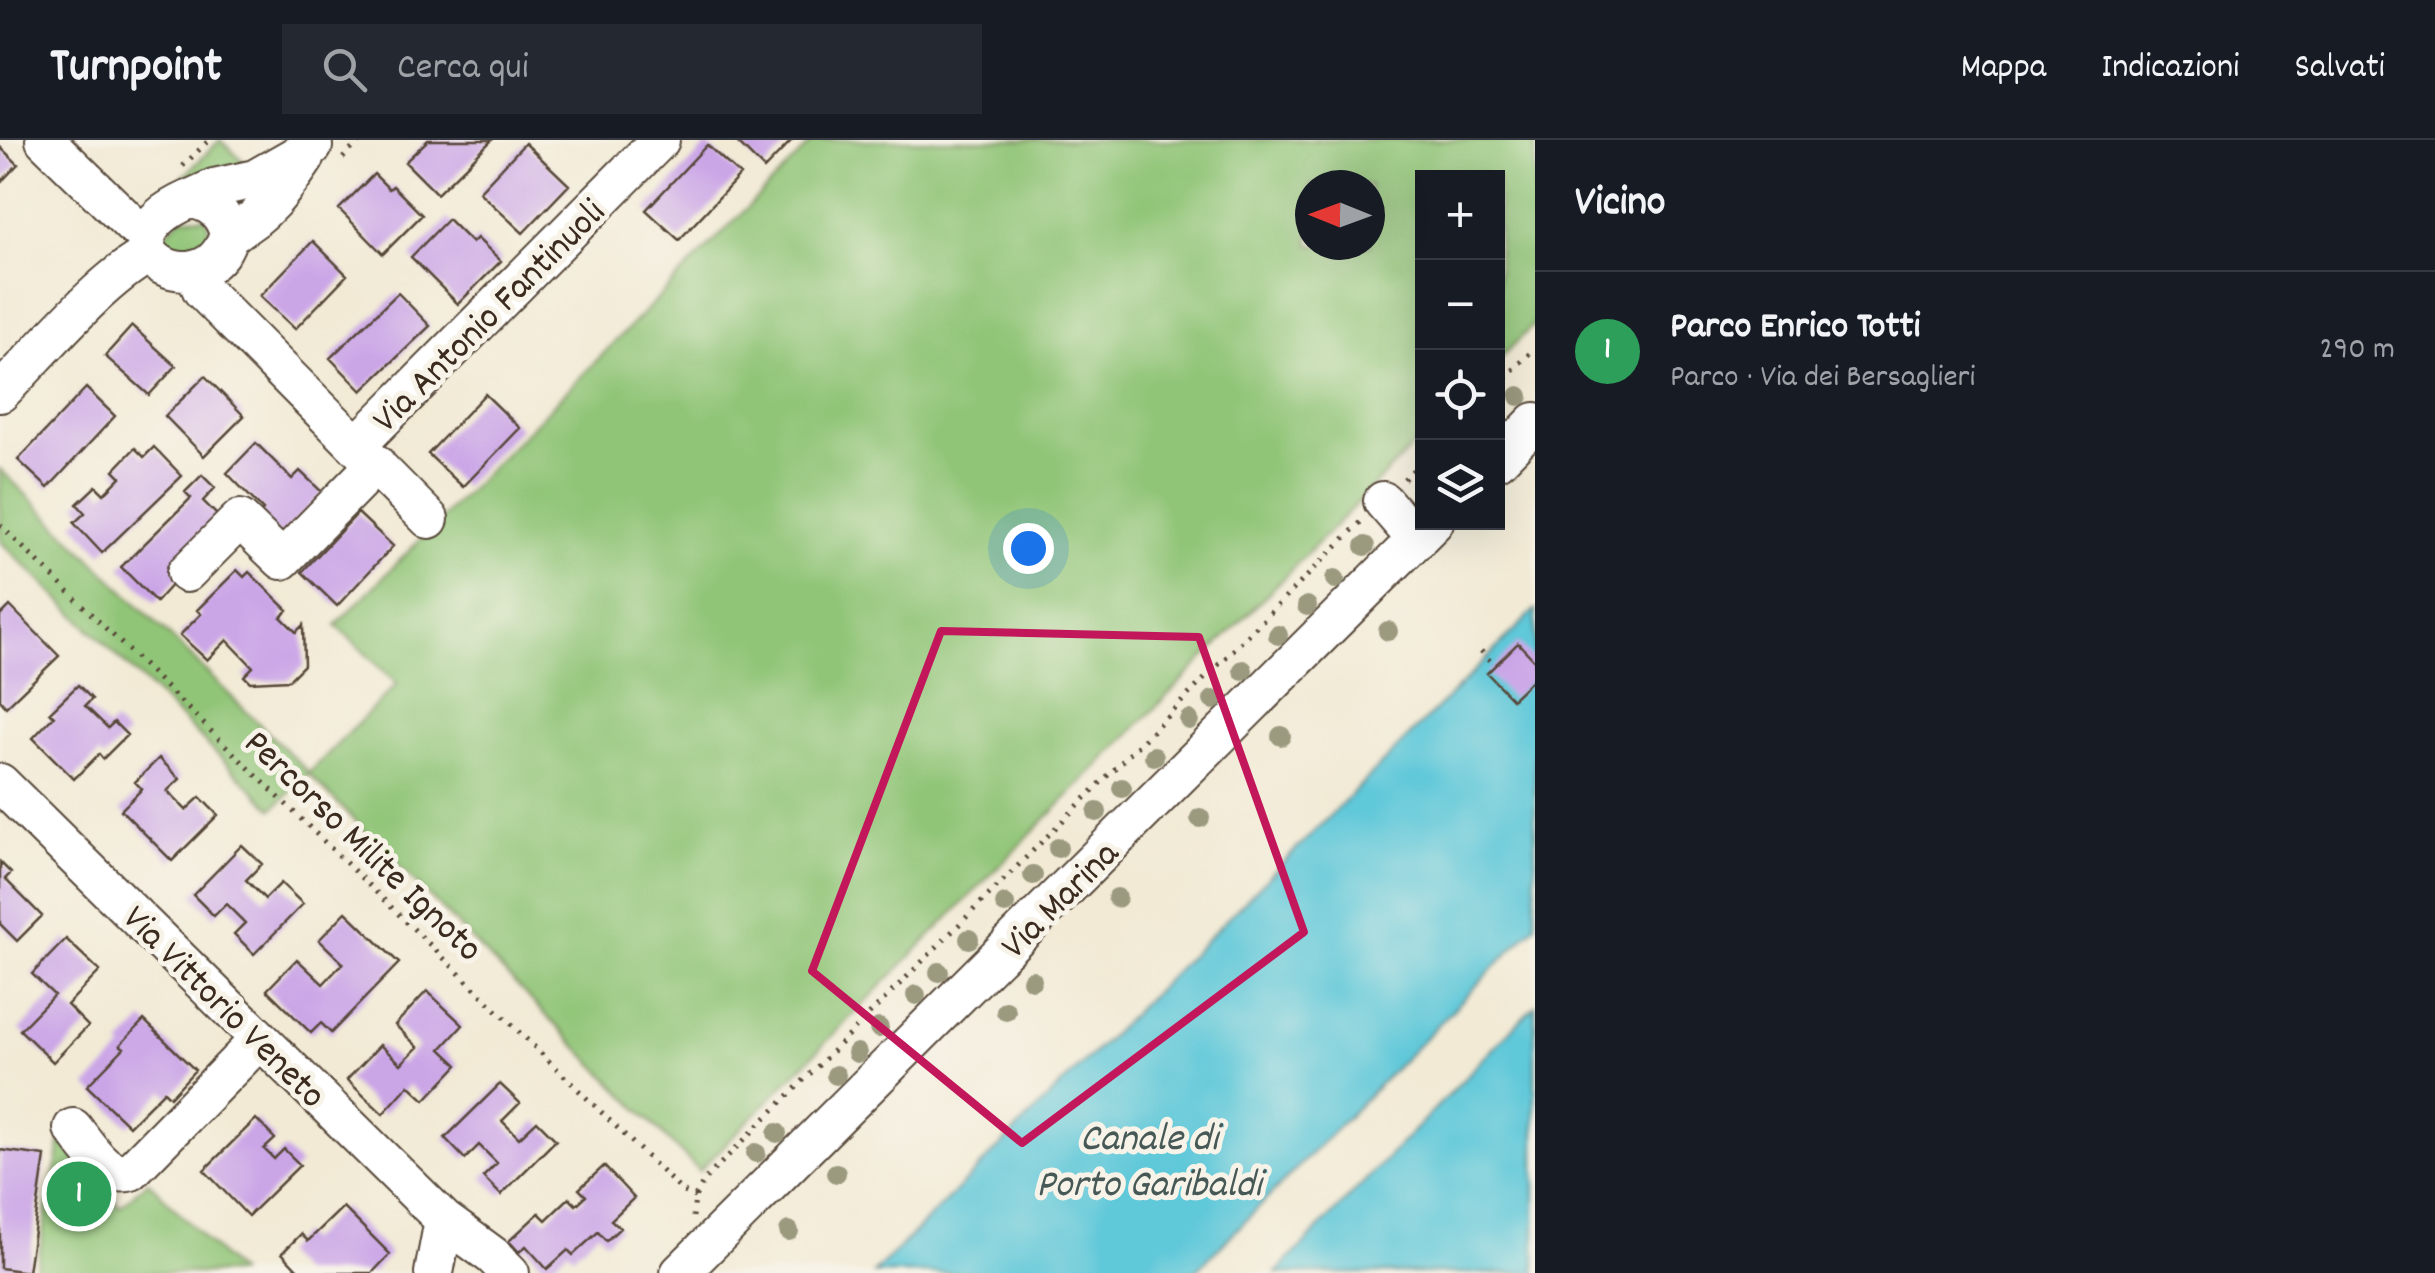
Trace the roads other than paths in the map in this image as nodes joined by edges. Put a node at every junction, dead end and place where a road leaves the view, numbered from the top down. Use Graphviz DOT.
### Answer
graph roads {
  1 [pos="45,140"];
  2 [pos="660,140"];
  3 [pos="316,143"];
  4 [pos="190,199"];
  5 [pos="229,234"];
  6 [pos="148,242"];
  7 [pos="193,270"];
  8 [pos="0,393"];
  9 [pos="1535,422"];
  10 [pos="1505,453"];
  11 [pos="367,454"];
  12 [pos="1383,501"];
  13 [pos="428,519"];
  14 [pos="1426,531"];
  15 [pos="186,573"];
  16 [pos="0,783"];
  17 [pos="260,1040"];
  18 [pos="72,1128"];
  19 [pos="448,1224"];
  20 [pos="694,1260"];
  21 [pos="434,1273"];
  22 [pos="471,1273"];
  23 [pos="510,1273"];
  1 -- 6 [label="street"];
  2 -- 11 [label="street, Via Antonio Fantinuoli"];
  3 -- 4 [label="street"];
  3 -- 5 [label="street"];
  4 -- 5 [label="street"];
  4 -- 6 [label="street"];
  5 -- 7 [label="street"];
  6 -- 7 [label="street"];
  6 -- 8 [label="street"];
  7 -- 11 [label="street"];
  9 -- 10 [label="street"];
  11 -- 13 [label="street"];
  11 -- 15 [label="street, Via Antonio Fantinuoli"];
  12 -- 14 [label="street"];
  14 -- 20 [label="street, Via Marina"];
  16 -- 17 [label="street, Via Vittorio Veneto"];
  17 -- 18 [label="street"];
  17 -- 19 [label="street, Via Vittorio Veneto"];
  19 -- 21 [label="street"];
  19 -- 22 [label="street, Via Vittorio Veneto"];
  19 -- 23 [label="street, Via Vittorio Veneto"];
}
